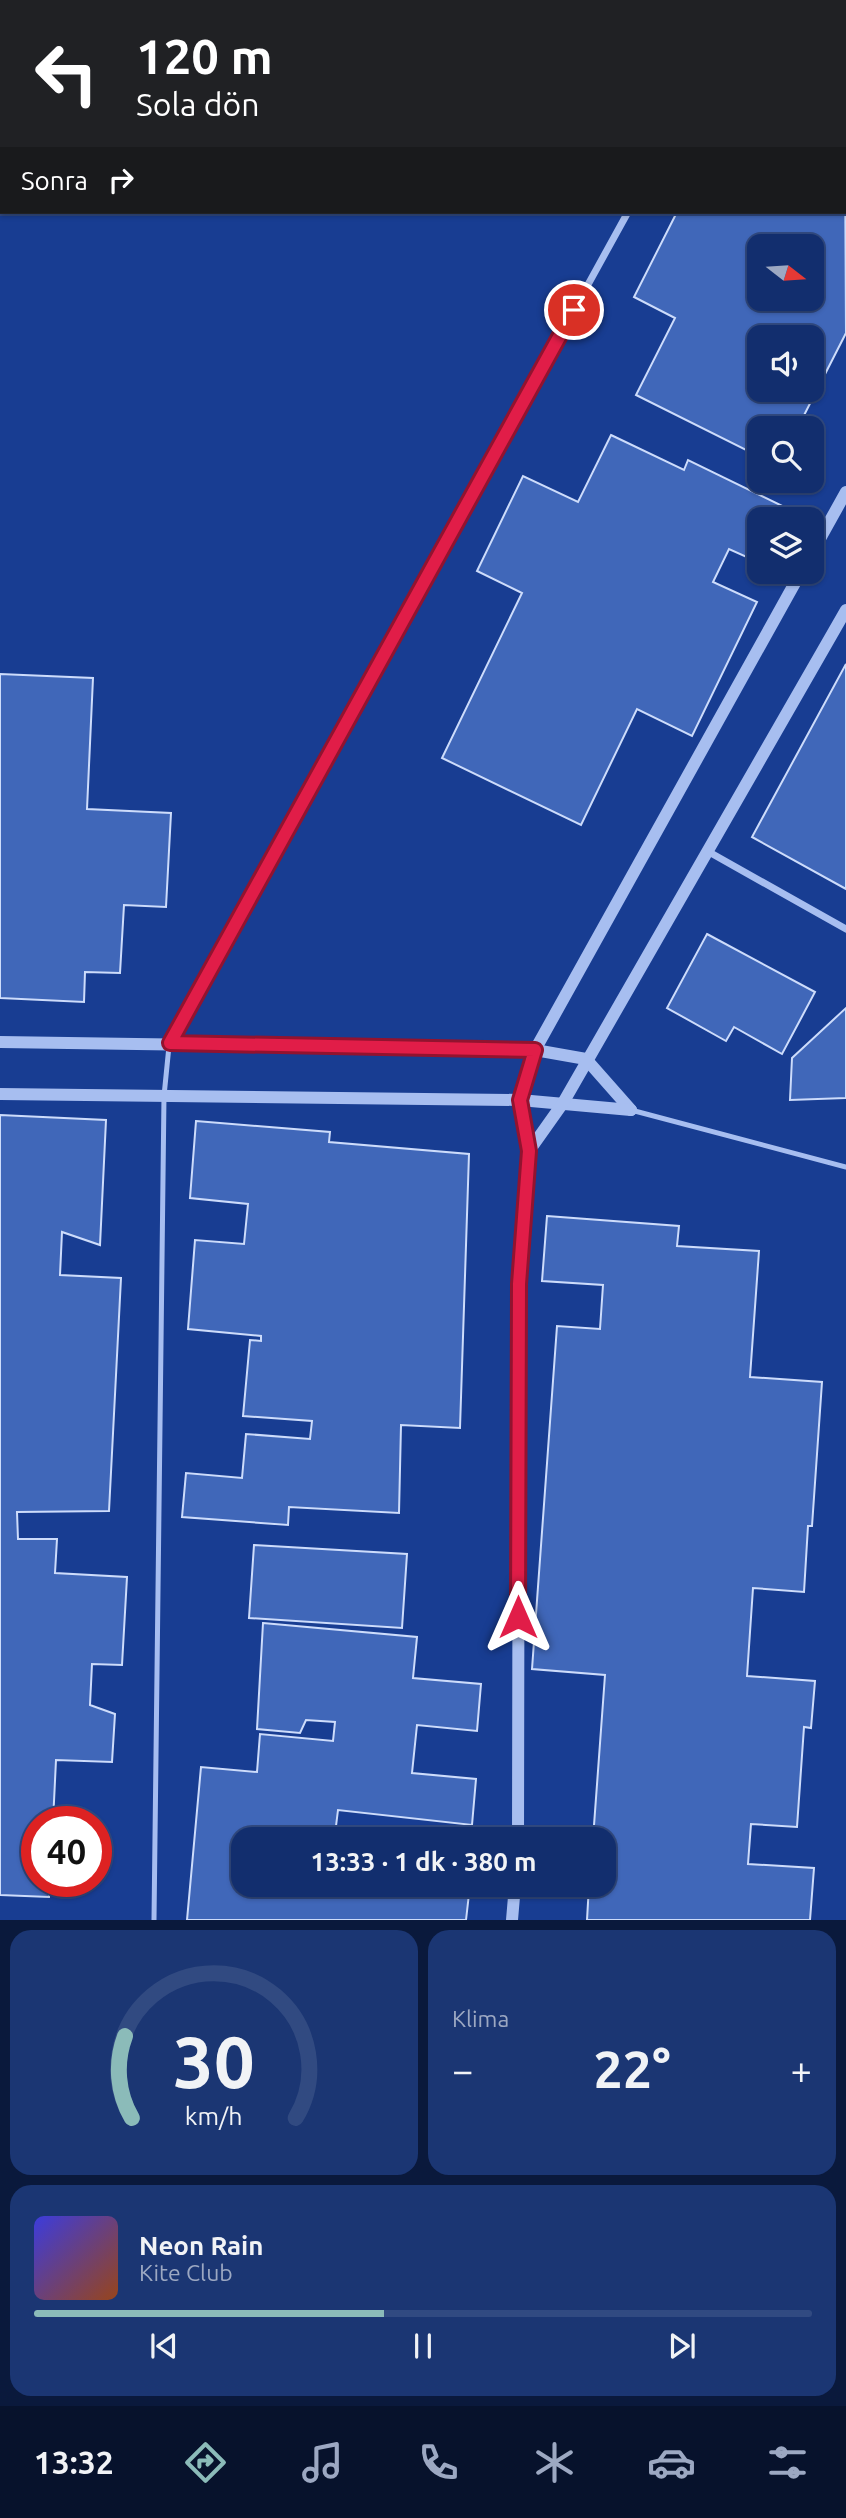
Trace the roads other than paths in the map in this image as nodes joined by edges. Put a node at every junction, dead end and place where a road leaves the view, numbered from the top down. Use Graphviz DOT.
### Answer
graph roads {
  1 [pos="627,214"];
  2 [pos="846,492"];
  3 [pos="824,531"];
  4 [pos="795,584"];
  5 [pos="846,610"];
  6 [pos="709,852"];
  7 [pos="846,929"];
  8 [pos="0,1042"];
  9 [pos="170,1043"];
  10 [pos="535,1050"];
  11 [pos="586,1059"];
  12 [pos="0,1094"];
  13 [pos="164,1096"];
  14 [pos="520,1100"];
  15 [pos="563,1103"];
  16 [pos="631,1110"];
  17 [pos="529,1151"];
  18 [pos="846,1167"];
  19 [pos="518,1827"];
  20 [pos="514,1897"];
  21 [pos="154,1920"];
  22 [pos="512,1920"];
  1 -- 9 [label="street"];
  2 -- 3 [label="street"];
  4 -- 10 [label="street"];
  5 -- 6 [label="street"];
  6 -- 7 [label="street"];
  6 -- 11 [label="street"];
  8 -- 9 [label="street"];
  9 -- 10 [label="street"];
  9 -- 13 [label="lane"];
  10 -- 11 [label="street"];
  10 -- 14 [label="street"];
  11 -- 15 [label="street"];
  11 -- 16 [label="street"];
  12 -- 13 [label="street"];
  13 -- 14 [label="street"];
  13 -- 21 [label="lane"];
  14 -- 15 [label="street"];
  14 -- 17 [label="street"];
  15 -- 16 [label="street"];
  15 -- 17 [label="street"];
  16 -- 18 [label="lane"];
  17 -- 19 [label="street"];
  20 -- 22 [label="street"];
}
